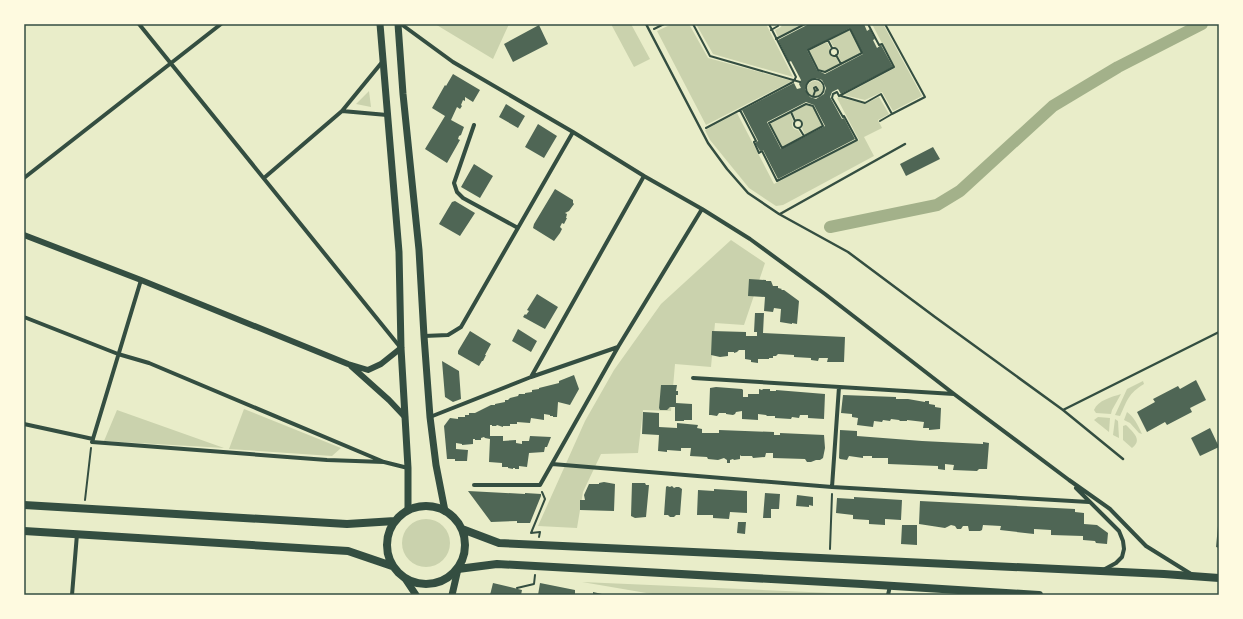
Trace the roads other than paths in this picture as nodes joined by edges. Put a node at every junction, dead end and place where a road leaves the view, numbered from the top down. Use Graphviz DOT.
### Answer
graph roads {
  1 [pos="139,24"];
  2 [pos="221,24"];
  3 [pos="380,24"];
  4 [pos="398,24"];
  5 [pos="401,24"];
  6 [pos="646,24"];
  7 [pos="383,60"];
  8 [pos="171,64"];
  9 [pos="342,111"];
  10 [pos="387,115"];
  11 [pos="474,125"];
  12 [pos="573,132"];
  13 [pos="905,144"];
  14 [pos="644,176"];
  15 [pos="24,178"];
  16 [pos="264,178"];
  17 [pos="702,209"];
  18 [pos="779,214"];
  19 [pos="518,228"];
  20 [pos="24,235"];
  21 [pos="141,280"];
  22 [pos="24,317"];
  23 [pos="1219,332"];
  24 [pos="424,336"];
  25 [pos="618,347"];
  26 [pos="401,348"];
  27 [pos="118,354"];
  28 [pos="348,364"];
  29 [pos="531,377"];
  30 [pos="693,378"];
  31 [pos="839,387"];
  32 [pos="954,394"];
  33 [pos="1063,410"];
  34 [pos="405,417"];
  35 [pos="430,418"];
  36 [pos="24,424"];
  37 [pos="92,441"];
  38 [pos="1123,459"];
  39 [pos="384,462"];
  40 [pos="552,464"];
  41 [pos="408,468"];
  42 [pos="1069,480"];
  43 [pos="474,485"];
  44 [pos="832,487"];
  45 [pos="1089,502"];
  46 [pos="24,505"];
  47 [pos="408,510"];
  48 [pos="445,511"];
  49 [pos="395,521"];
  50 [pos="462,529"];
  51 [pos="24,531"];
  52 [pos="77,534"];
  53 [pos="392,566"];
  54 [pos="458,568"];
  55 [pos="1101,572"];
  56 [pos="1195,576"];
  57 [pos="1219,578"];
  58 [pos="406,580"];
  59 [pos="890,585"];
  60 [pos="72,595"];
  61 [pos="416,595"];
  62 [pos="452,595"];
  63 [pos="888,595"];
  64 [pos="1039,595"];
  1 -- 8 [label="street"];
  2 -- 8 [label="street"];
  3 -- 7 [label="main road"];
  4 -- 24 [label="main road"];
  5 -- 12 [label="street"];
  6 -- 18 [label="lane"];
  7 -- 9 [label="street"];
  7 -- 10 [label="main road"];
  8 -- 15 [label="street"];
  8 -- 16 [label="street"];
  9 -- 10 [label="street"];
  9 -- 16 [label="street"];
  10 -- 26 [label="main road"];
  11 -- 19 [label="street"];
  12 -- 14 [label="street"];
  12 -- 19 [label="street"];
  13 -- 18 [label="lane"];
  14 -- 17 [label="street"];
  14 -- 29 [label="street"];
  16 -- 26 [label="street"];
  17 -- 25 [label="street"];
  17 -- 32 [label="street"];
  18 -- 33 [label="lane"];
  19 -- 24 [label="street"];
  20 -- 21 [label="street"];
  21 -- 27 [label="street"];
  21 -- 28 [label="street"];
  22 -- 27 [label="street"];
  23 -- 33 [label="lane"];
  24 -- 35 [label="main road"];
  25 -- 29 [label="street"];
  25 -- 40 [label="street"];
  26 -- 28 [label="street"];
  26 -- 34 [label="main road"];
  27 -- 37 [label="street"];
  27 -- 39 [label="street"];
  28 -- 34 [label="street"];
  29 -- 35 [label="street"];
  30 -- 31 [label="street"];
  31 -- 32 [label="street"];
  31 -- 44 [label="street"];
  32 -- 42 [label="street"];
  33 -- 38 [label="lane"];
  34 -- 41 [label="main road"];
  35 -- 48 [label="main road"];
  36 -- 37 [label="street"];
  37 -- 39 [label="street"];
  39 -- 41 [label="street"];
  40 -- 43 [label="street"];
  40 -- 44 [label="street"];
  41 -- 47 [label="main road"];
  42 -- 45 [label="street"];
  42 -- 56 [label="street"];
  44 -- 45 [label="street"];
  45 -- 55 [label="street"];
  46 -- 49 [label="main road"];
  47 -- 48 [label="main road"];
  47 -- 49 [label="main road"];
  48 -- 50 [label="main road"];
  49 -- 53 [label="main road"];
  50 -- 54 [label="main road"];
  50 -- 55 [label="main road"];
  51 -- 52 [label="main road"];
  52 -- 53 [label="main road"];
  52 -- 60 [label="street"];
  53 -- 58 [label="main road"];
  54 -- 58 [label="main road"];
  54 -- 59 [label="main road"];
  54 -- 62 [label="main road"];
  55 -- 56 [label="main road"];
  56 -- 57 [label="main road"];
  58 -- 61 [label="main road"];
  59 -- 63 [label="street"];
  59 -- 64 [label="main road"];
}
